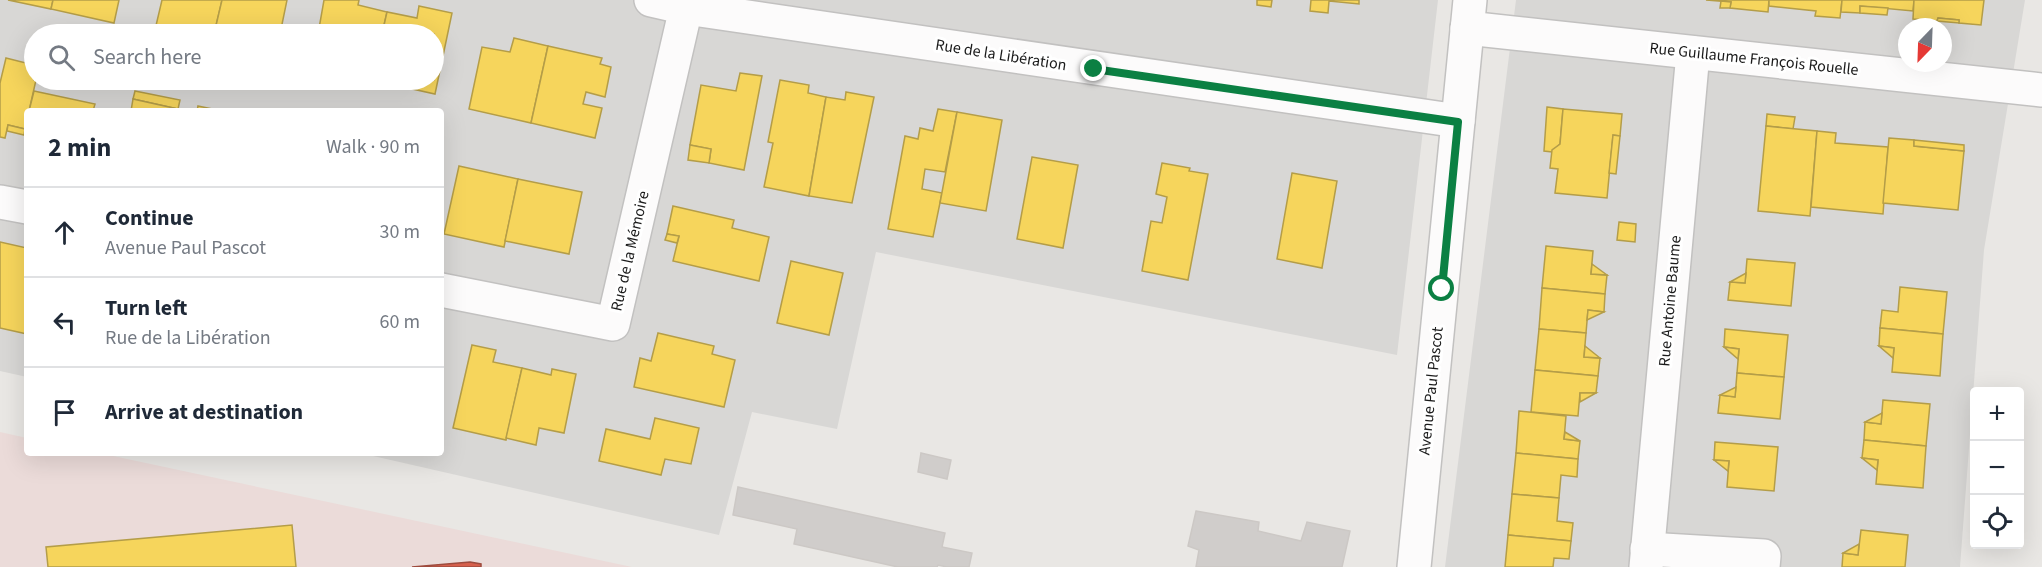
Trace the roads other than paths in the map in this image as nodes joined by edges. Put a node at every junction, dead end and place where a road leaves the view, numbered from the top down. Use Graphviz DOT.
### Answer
graph roads {
  1 [pos="651,0"];
  2 [pos="686,8"];
  3 [pos="1468,14"];
  4 [pos="1693,53"];
  5 [pos="2042,90"];
  6 [pos="1458,122"];
  7 [pos="0,202"];
  8 [pos="24,206"];
  9 [pos="444,291"];
  10 [pos="1646,558"];
  11 [pos="1414,567"];
  12 [pos="1763,567"];
  1 -- 2 [label="street, Rue de la Libération"];
  2 -- 6 [label="street, Rue de la Libération"];
  2 -- 9 [label="street, Rue de la Mémoire"];
  3 -- 4 [label="street, Rue Guillaume François Rouelle"];
  3 -- 6 [label="street, Avenue Paul Pascot"];
  4 -- 5 [label="street, Rue Guillaume François Rouelle"];
  4 -- 10 [label="street, Rue Antoine Baume"];
  6 -- 11 [label="street, Avenue Paul Pascot"];
  7 -- 8 [label="street"];
  10 -- 12 [label="street, Rue Antoine Baume"];
}
